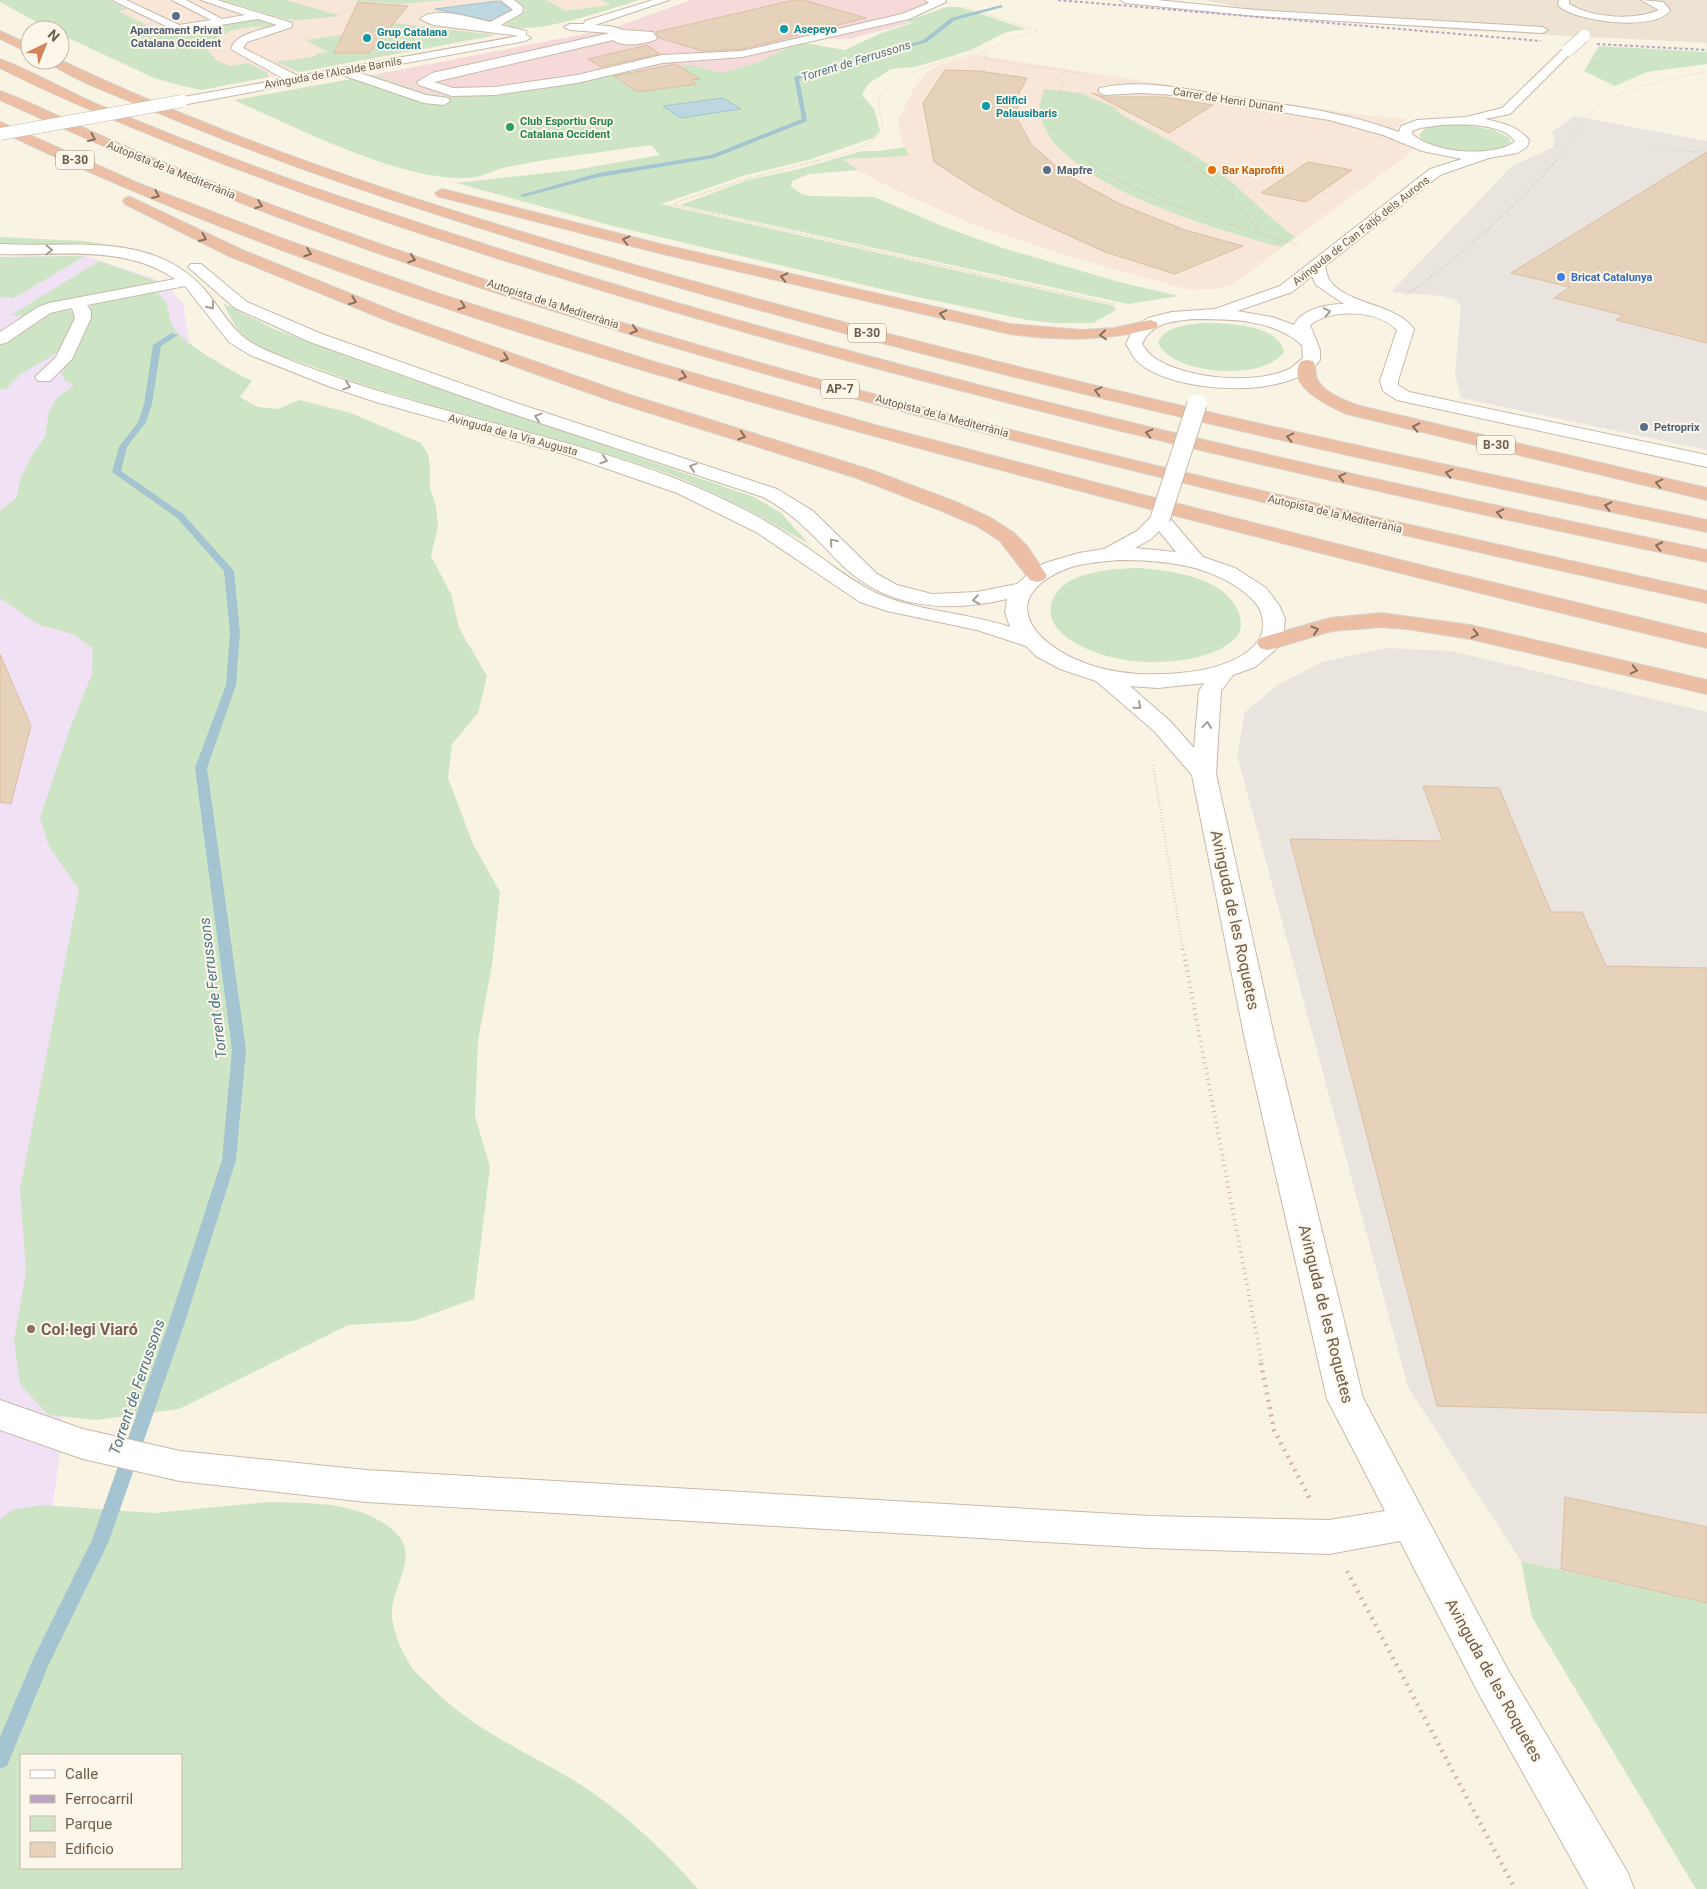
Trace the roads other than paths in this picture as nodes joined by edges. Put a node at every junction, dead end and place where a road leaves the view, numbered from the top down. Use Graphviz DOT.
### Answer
graph roads {
  1 [pos="117,0"];
  2 [pos="177,0"];
  3 [pos="506,0"];
  4 [pos="664,0"];
  5 [pos="930,0"];
  6 [pos="1124,0"];
  7 [pos="1564,0"];
  8 [pos="1646,0"];
  9 [pos="210,1"];
  10 [pos="1324,4"];
  11 [pos="155,6"];
  12 [pos="135,9"];
  13 [pos="1572,10"];
  14 [pos="261,16"];
  15 [pos="1301,16"];
  16 [pos="187,18"];
  17 [pos="1620,18"];
  18 [pos="217,19"];
  19 [pos="603,19"];
  20 [pos="204,26"];
  21 [pos="570,28"];
  22 [pos="1542,30"];
  23 [pos="556,31"];
  24 [pos="1588,32"];
  25 [pos="0,34"];
  26 [pos="622,34"];
  27 [pos="20,45"];
  28 [pos="0,63"];
  29 [pos="70,69"];
  30 [pos="343,71"];
  31 [pos="672,71"];
  32 [pos="296,80"];
  33 [pos="1104,91"];
  34 [pos="0,95"];
  35 [pos="147,103"];
  36 [pos="1506,111"];
  37 [pos="1352,120"];
  38 [pos="1431,121"];
  39 [pos="1458,121"];
  40 [pos="0,126"];
  41 [pos="1514,133"];
  42 [pos="0,134"];
  43 [pos="1411,141"];
  44 [pos="39,145"];
  45 [pos="1486,154"];
  46 [pos="1435,172"];
  47 [pos="407,184"];
  48 [pos="426,189"];
  49 [pos="0,233"];
  50 [pos="0,249"];
  51 [pos="1317,265"];
  52 [pos="188,281"];
  53 [pos="1288,288"];
  54 [pos="82,300"];
  55 [pos="1351,302"];
  56 [pos="1210,314"];
  57 [pos="1381,314"];
  58 [pos="1150,324"];
  59 [pos="1294,331"];
  60 [pos="0,339"];
  61 [pos="1308,342"];
  62 [pos="1307,366"];
  63 [pos="1176,374"];
  64 [pos="44,377"];
  65 [pos="1248,382"];
  66 [pos="1197,404"];
  67 [pos="1707,462"];
  68 [pos="1707,494"];
  69 [pos="1160,519"];
  70 [pos="1707,526"];
  71 [pos="1107,555"];
  72 [pos="1707,556"];
  73 [pos="1196,562"];
  74 [pos="1030,582"];
  75 [pos="1707,597"];
  76 [pos="1707,640"];
  77 [pos="1032,641"];
  78 [pos="1268,643"];
  79 [pos="1226,671"];
  80 [pos="1102,674"];
  81 [pos="1707,687"];
  82 [pos="1204,774"];
  83 [pos="0,1415"];
  84 [pos="1410,1523"];
  85 [pos="1612,1889"];
  1 -- 12 [label="street"];
  2 -- 18 [label="street"];
  3 -- 30 [label="street, Avinguda de l'Alcalde Barnils"];
  4 -- 19 [label="street"];
  5 -- 26 [label="street"];
  6 -- 15 [label="street"];
  7 -- 13 [label="street"];
  8 -- 17 [label="street"];
  9 -- 14 [label="street"];
  10 -- 15 [label="street"];
  11 -- 12 [label="street"];
  12 -- 20 [label="street"];
  13 -- 17 [label="street"];
  13 -- 24 [label="street"];
  14 -- 20 [label="street"];
  14 -- 32 [label="street"];
  15 -- 22 [label="street"];
  16 -- 20 [label="street"];
  17 -- 24 [label="street"];
  19 -- 21 [label="street"];
  19 -- 26 [label="street"];
  21 -- 23 [label="street"];
  21 -- 26 [label="street"];
  24 -- 36 [label="street, bridge"];
  25 -- 27 [label="highway"];
  72 -- 28 [label="highway, AP-7, one-way"];
  29 -- 35 [label="highway, B-30"];
  30 -- 31 [label="street"];
  30 -- 32 [label="street, Avinguda de l'Alcalde Barnils"];
  32 -- 42 [label="street, Avinguda de l'Alcalde Barnils, bridge"];
  33 -- 37 [label="street, Carrer de Henri Dunant"];
  34 -- 75 [label="highway, Autopista de la Mediterrània / AP-7, one-way"];
  35 -- 47 [label="highway, B-30"];
  70 -- 35 [label="highway, B-30, one-way"];
  36 -- 39 [label="street"];
  36 -- 41 [label="street"];
  37 -- 38 [label="street, Carrer de Henri Dunant"];
  37 -- 43 [label="street, Carrer de Henri Dunant"];
  38 -- 39 [label="street, Carrer de Henri Dunant"];
  38 -- 43 [label="street"];
  39 -- 41 [label="street"];
  40 -- 44 [label="highway, B-30"];
  41 -- 45 [label="street"];
  43 -- 45 [label="street, Carrer de Henri Dunant"];
  43 -- 46 [label="street, Avinguda de Can Fatjó dels Aurons"];
  44 -- 74 [label="highway, one-way"];
  44 -- 76 [label="highway, B-30, one-way"];
  45 -- 46 [label="street, Avinguda de Can Fatjó dels Aurons"];
  46 -- 51 [label="street, Avinguda de Can Fatjó dels Aurons"];
  58 -- 48 [label="highway, one-way"];
  74 -- 49 [label="street, Avinguda de la Via Augusta, one-way"];
  50 -- 52 [label="street, Avinguda de la Via Augusta, one-way"];
  51 -- 53 [label="street, Avinguda de Can Fatjó dels Aurons"];
  51 -- 55 [label="street"];
  52 -- 54 [label="street"];
  52 -- 77 [label="street, Avinguda de la Via Augusta, one-way"];
  53 -- 55 [label="street"];
  53 -- 56 [label="street, Avinguda de Can Fatjó dels Aurons"];
  53 -- 59 [label="street, Avinguda de Can Fatjó dels Aurons"];
  54 -- 60 [label="street"];
  54 -- 64 [label="street"];
  55 -- 57 [label="street"];
  56 -- 58 [label="street"];
  56 -- 59 [label="street"];
  61 -- 57 [label="street, one-way"];
  57 -- 67 [label="street"];
  58 -- 63 [label="street"];
  59 -- 61 [label="street"];
  61 -- 62 [label="street"];
  62 -- 65 [label="street"];
  68 -- 62 [label="highway, B-30, one-way"];
  63 -- 65 [label="street"];
  63 -- 66 [label="street"];
  65 -- 66 [label="street"];
  66 -- 69 [label="street, bridge"];
  69 -- 71 [label="street"];
  69 -- 73 [label="street"];
  71 -- 73 [label="street"];
  71 -- 74 [label="street, Avinguda de la Via Augusta"];
  73 -- 78 [label="street"];
  74 -- 77 [label="street"];
  77 -- 80 [label="street"];
  78 -- 79 [label="street"];
  78 -- 81 [label="highway, one-way"];
  79 -- 80 [label="street"];
  82 -- 79 [label="street, Avinguda de les Roquetes, one-way"];
  80 -- 82 [label="street, Avinguda de les Roquetes, one-way"];
  82 -- 84 [label="street, Avinguda de les Roquetes"];
  83 -- 84 [label="street"];
  84 -- 85 [label="street, Avinguda de les Roquetes"];
}
